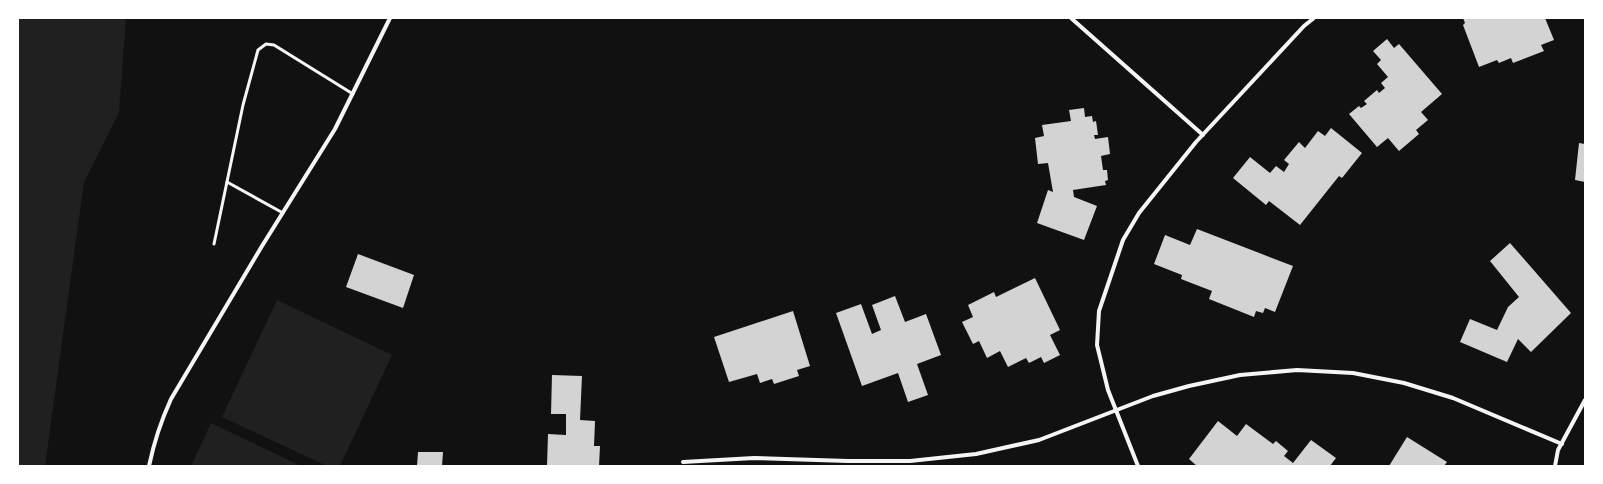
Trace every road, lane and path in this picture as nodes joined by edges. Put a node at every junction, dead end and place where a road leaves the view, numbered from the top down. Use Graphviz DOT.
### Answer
graph roads {
  1 [pos="390,18"];
  2 [pos="1072,18"];
  3 [pos="1314,18"];
  4 [pos="353,94"];
  5 [pos="1203,135"];
  6 [pos="227,182"];
  7 [pos="283,213"];
  8 [pos="214,244"];
  9 [pos="1585,400"];
  10 [pos="1116,411"];
  11 [pos="1562,444"];
  12 [pos="683,462"];
  13 [pos="149,466"];
  14 [pos="1138,466"];
  15 [pos="1555,466"];
  1 -- 4 [label="street"];
  2 -- 5 [label="street"];
  3 -- 5 [label="street"];
  4 -- 6 [label="lane"];
  4 -- 7 [label="street"];
  5 -- 10 [label="street"];
  6 -- 7 [label="lane"];
  6 -- 8 [label="lane"];
  7 -- 13 [label="street"];
  9 -- 11 [label="street"];
  10 -- 11 [label="street"];
  10 -- 12 [label="street"];
  10 -- 14 [label="street"];
  11 -- 15 [label="street"];
}
